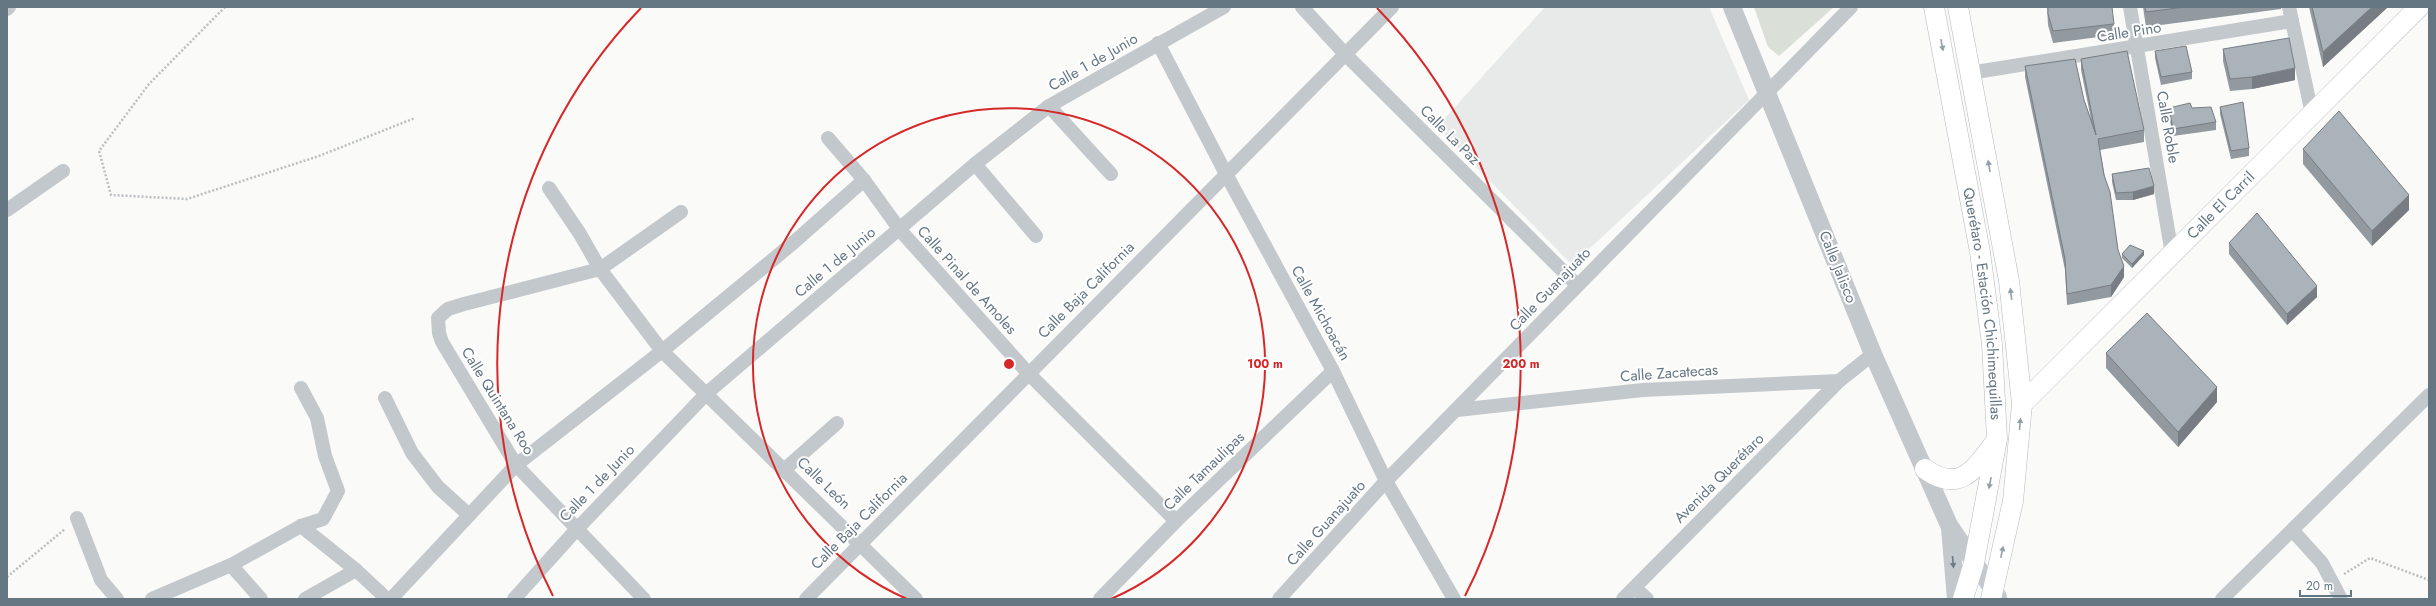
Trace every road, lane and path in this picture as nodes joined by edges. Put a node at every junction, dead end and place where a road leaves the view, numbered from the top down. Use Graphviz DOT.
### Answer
graph roads {
  1 [pos="225,7"];
  2 [pos="1224,7"];
  3 [pos="1302,7"];
  4 [pos="1392,7"];
  5 [pos="1732,7"];
  6 [pos="1851,7"];
  7 [pos="1934,7"];
  8 [pos="1958,7"];
  9 [pos="2130,7"];
  10 [pos="2289,7"];
  11 [pos="2419,7"];
  12 [pos="2292,22"];
  13 [pos="1158,43"];
  14 [pos="2137,48"];
  15 [pos="1346,55"];
  16 [pos="1970,73"];
  17 [pos="1768,93"];
  18 [pos="1049,106"];
  19 [pos="2312,114"];
  20 [pos="415,118"];
  21 [pos="828,138"];
  22 [pos="975,164"];
  23 [pos="63,171"];
  24 [pos="1111,174"];
  25 [pos="1226,174"];
  26 [pos="864,180"];
  27 [pos="549,188"];
  28 [pos="7,210"];
  29 [pos="681,212"];
  30 [pos="900,230"];
  31 [pos="1036,236"];
  32 [pos="2172,254"];
  33 [pos="600,269"];
  34 [pos="1577,285"];
  35 [pos="662,351"];
  36 [pos="1873,354"];
  37 [pos="1333,371"];
  38 [pos="1028,373"];
  39 [pos="1839,381"];
  40 [pos="301,388"];
  41 [pos="707,393"];
  42 [pos="2429,395"];
  43 [pos="384,398"];
  44 [pos="2022,404"];
  45 [pos="1457,410"];
  46 [pos="837,424"];
  47 [pos="1997,439"];
  48 [pos="516,465"];
  49 [pos="785,469"];
  50 [pos="1925,469"];
  51 [pos="1386,481"];
  52 [pos="469,515"];
  53 [pos="77,518"];
  54 [pos="1176,521"];
  55 [pos="1949,525"];
  56 [pos="301,526"];
  57 [pos="576,530"];
  58 [pos="2293,531"];
  59 [pos="861,544"];
  60 [pos="1974,563"];
  61 [pos="231,565"];
  62 [pos="356,570"];
  63 [pos="7,577"];
  64 [pos="2429,580"];
  65 [pos="2331,581"];
  66 [pos="1635,588"];
  67 [pos="1995,596"];
  68 [pos="117,599"];
  69 [pos="152,599"];
  70 [pos="261,599"];
  71 [pos="305,599"];
  72 [pos="387,599"];
  73 [pos="391,599"];
  74 [pos="514,599"];
  75 [pos="644,599"];
  76 [pos="806,599"];
  77 [pos="916,599"];
  78 [pos="1100,599"];
  79 [pos="1279,599"];
  80 [pos="1454,599"];
  81 [pos="1624,599"];
  82 [pos="1646,599"];
  83 [pos="1956,599"];
  84 [pos="1963,599"];
  85 [pos="2222,599"];
  86 [pos="2341,599"];
  1 -- 20 [label="path"];
  2 -- 13 [label="street, Calle 1 de Junio"];
  3 -- 15 [label="street, Calle La Paz"];
  4 -- 15 [label="street, Calle Baja California"];
  5 -- 17 [label="street, Calle Jalisco"];
  6 -- 17 [label="street, Calle Guanajuato"];
  7 -- 47 [label="main road, Querétaro - Estación Chichimequillas, one-way"];
  8 -- 16 [label="main road, Querétaro - Estación Chichimequillas"];
  9 -- 14 [label="street, Calle Roble"];
  10 -- 12 [label="street"];
  11 -- 19 [label="main road, Calle El Carril"];
  12 -- 14 [label="street, Calle Pino"];
  12 -- 19 [label="street"];
  13 -- 18 [label="street, Calle 1 de Junio"];
  13 -- 25 [label="street, Calle Michoacán"];
  14 -- 16 [label="street, Calle Pino"];
  14 -- 32 [label="street, Calle Roble"];
  15 -- 25 [label="street, Calle Baja California"];
  15 -- 34 [label="street, Calle La Paz"];
  44 -- 16 [label="main road, Querétaro - Estación Chichimequillas, one-way"];
  17 -- 34 [label="street, Calle Guanajuato"];
  17 -- 36 [label="street, Calle Jalisco"];
  18 -- 22 [label="street, Calle 1 de Junio"];
  18 -- 24 [label="street"];
  19 -- 32 [label="main road, Calle El Carril"];
  21 -- 26 [label="street, Calle Pinal de Amoles"];
  22 -- 30 [label="street, Calle 1 de Junio"];
  22 -- 31 [label="street"];
  23 -- 28 [label="street"];
  25 -- 37 [label="street, Calle Michoacán"];
  25 -- 38 [label="street, Calle Baja California"];
  26 -- 30 [label="street, Calle Pinal de Amoles"];
  26 -- 35 [label="street"];
  27 -- 33 [label="street"];
  29 -- 33 [label="street"];
  30 -- 38 [label="street, Calle Pinal de Amoles"];
  30 -- 41 [label="street, Calle 1 de Junio"];
  32 -- 44 [label="main road, Calle El Carril"];
  33 -- 35 [label="street"];
  33 -- 48 [label="street, Calle Quintana Roo"];
  34 -- 45 [label="street, Calle Guanajuato"];
  35 -- 41 [label="street"];
  35 -- 48 [label="street"];
  36 -- 39 [label="street"];
  36 -- 50 [label="street, Calle Jalisco"];
  37 -- 51 [label="street, Calle Michoacán"];
  37 -- 54 [label="street, Calle Tamaulipas"];
  38 -- 54 [label="street, Calle Pinal de Amoles"];
  38 -- 59 [label="street, Calle Baja California"];
  39 -- 45 [label="street, Calle Zacatecas"];
  39 -- 66 [label="street, Avenida Querétaro"];
  40 -- 56 [label="street"];
  41 -- 49 [label="street, Calle León"];
  41 -- 57 [label="street, Calle 1 de Junio"];
  42 -- 58 [label="street"];
  43 -- 52 [label="street"];
  67 -- 44 [label="main road, Querétaro - Estación Chichimequillas, one-way"];
  45 -- 51 [label="street, Calle Guanajuato"];
  46 -- 49 [label="street"];
  47 -- 50 [label="main road"];
  47 -- 60 [label="main road, Querétaro - Estación Chichimequillas, one-way"];
  48 -- 52 [label="street"];
  48 -- 57 [label="street, Calle Quintana Roo"];
  49 -- 59 [label="street, Calle León"];
  50 -- 55 [label="street, Calle Jalisco"];
  51 -- 79 [label="street, Calle Guanajuato"];
  51 -- 80 [label="street, Calle Michoacán"];
  52 -- 73 [label="street"];
  53 -- 63 [label="path"];
  53 -- 68 [label="street"];
  54 -- 78 [label="street, Calle Tamaulipas"];
  55 -- 60 [label="street, Calle Jalisco"];
  55 -- 83 [label="street, Calle Jalisco, one-way"];
  56 -- 61 [label="street"];
  56 -- 62 [label="street"];
  57 -- 74 [label="street, Calle 1 de Junio"];
  57 -- 75 [label="street, Calle Quintana Roo"];
  58 -- 65 [label="street"];
  58 -- 85 [label="street"];
  59 -- 76 [label="street, Calle Baja California"];
  59 -- 77 [label="street, Calle León"];
  60 -- 67 [label="street, Calle Jalisco"];
  60 -- 84 [label="main road, Querétaro - Estación Chichimequillas"];
  61 -- 69 [label="street"];
  61 -- 70 [label="street"];
  62 -- 71 [label="street"];
  62 -- 72 [label="street"];
  64 -- 65 [label="path"];
  65 -- 86 [label="street"];
  66 -- 81 [label="street, Avenida Querétaro"];
  66 -- 82 [label="street"];
}
